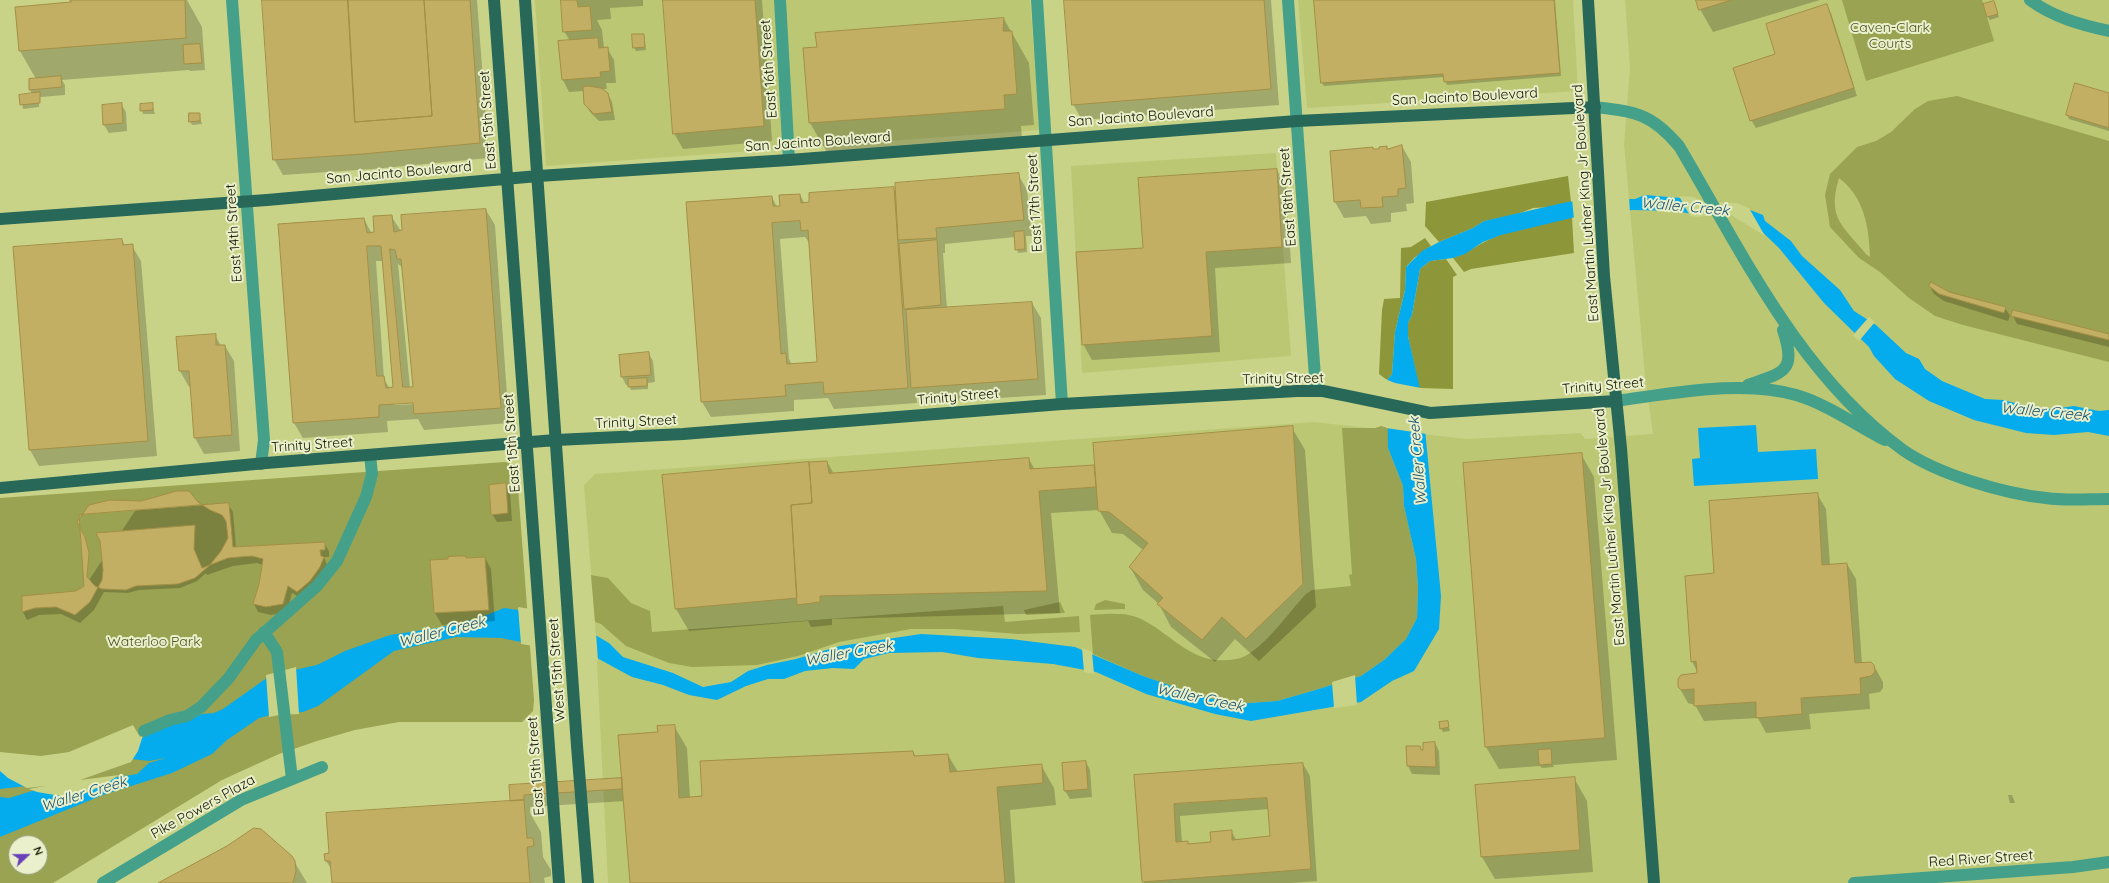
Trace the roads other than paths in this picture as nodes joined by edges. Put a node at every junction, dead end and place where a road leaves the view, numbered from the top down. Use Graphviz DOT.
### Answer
graph roads {
  1 [pos="232,0"];
  2 [pos="494,0"];
  3 [pos="525,0"];
  4 [pos="780,0"];
  5 [pos="1037,0"];
  6 [pos="1288,0"];
  7 [pos="1588,0"];
  8 [pos="2030,0"];
  9 [pos="2109,31"];
  10 [pos="1595,107"];
  11 [pos="1297,121"];
  12 [pos="1046,139"];
  13 [pos="789,160"];
  14 [pos="538,176"];
  15 [pos="507,178"];
  16 [pos="247,202"];
  17 [pos="0,219"];
  18 [pos="1776,309"];
  19 [pos="1740,388"];
  20 [pos="1316,391"];
  21 [pos="1615,401"];
  22 [pos="1062,404"];
  23 [pos="556,440"];
  24 [pos="527,443"];
  25 [pos="1904,450"];
  26 [pos="370,455"];
  27 [pos="261,464"];
  28 [pos="0,488"];
  29 [pos="2109,499"];
  30 [pos="264,632"];
  31 [pos="144,731"];
  32 [pos="322,767"];
  33 [pos="292,779"];
  34 [pos="2109,862"];
  35 [pos="103,883"];
  36 [pos="559,883"];
  37 [pos="588,883"];
  38 [pos="1654,883"];
  39 [pos="1854,883"];
  1 -- 16 [label="street, East 14th Street"];
  2 -- 15 [label="main road, East 15th Street"];
  3 -- 14 [label="main road"];
  4 -- 13 [label="street, East 16th Street"];
  5 -- 12 [label="street, East 17th Street"];
  6 -- 11 [label="street, East 18th Street"];
  7 -- 10 [label="main road, East Martin Luther King Jr Boulevard"];
  8 -- 9 [label="street"];
  10 -- 11 [label="main road, San Jacinto Boulevard"];
  10 -- 18 [label="street, San Jacinto Boulevard"];
  10 -- 21 [label="main road, East Martin Luther King Jr Boulevard"];
  11 -- 12 [label="main road, San Jacinto Boulevard"];
  11 -- 20 [label="street, East 18th Street"];
  12 -- 13 [label="main road, San Jacinto Boulevard"];
  12 -- 22 [label="street, East 17th Street"];
  13 -- 14 [label="main road, San Jacinto Boulevard"];
  14 -- 15 [label="main road, San Jacinto Boulevard"];
  14 -- 23 [label="main road"];
  15 -- 16 [label="main road, San Jacinto Boulevard"];
  15 -- 24 [label="main road, East 15th Street"];
  16 -- 17 [label="main road, San Jacinto Boulevard"];
  16 -- 27 [label="street, East 14th Street"];
  18 -- 19 [label="street"];
  18 -- 25 [label="street, San Jacinto Boulevard"];
  19 -- 21 [label="street, Trinity Street"];
  19 -- 25 [label="street, Trinity Street"];
  20 -- 21 [label="main road, Trinity Street"];
  20 -- 22 [label="main road, Trinity Street"];
  21 -- 38 [label="main road, East Martin Luther King Jr Boulevard"];
  22 -- 23 [label="main road, Trinity Street"];
  23 -- 24 [label="main road, Trinity Street"];
  23 -- 37 [label="main road, West 15th Street"];
  24 -- 26 [label="main road, Trinity Street"];
  24 -- 36 [label="main road, East 15th Street"];
  25 -- 29 [label="street, San Jacinto Boulevard"];
  26 -- 27 [label="main road, Trinity Street"];
  26 -- 30 [label="street"];
  27 -- 28 [label="main road, Trinity Street"];
  30 -- 31 [label="street"];
  30 -- 33 [label="street"];
  32 -- 33 [label="street, Pike Powers Plaza"];
  33 -- 35 [label="street, Pike Powers Plaza"];
  34 -- 39 [label="street, Red River Street"];
}
